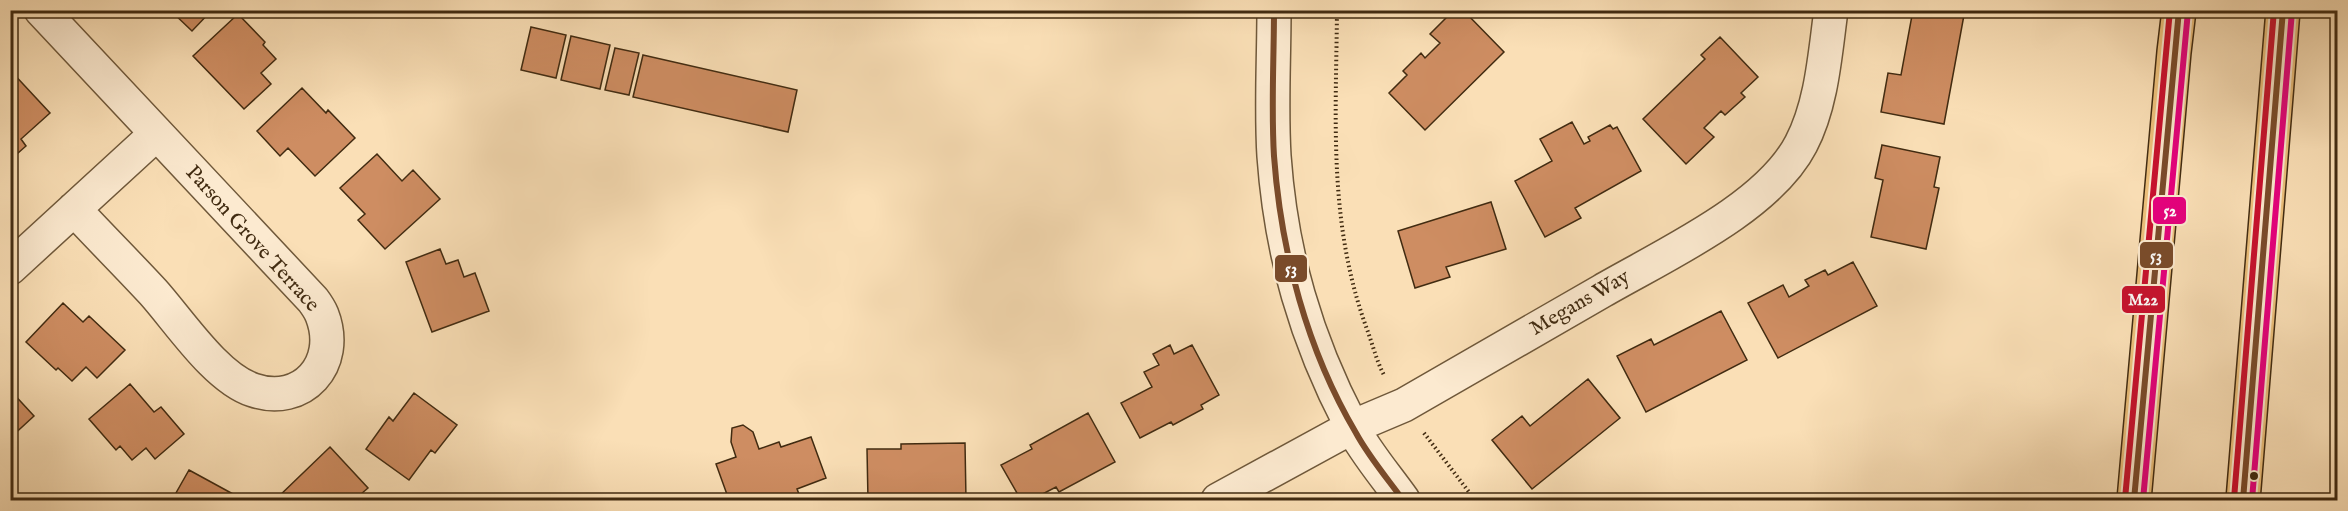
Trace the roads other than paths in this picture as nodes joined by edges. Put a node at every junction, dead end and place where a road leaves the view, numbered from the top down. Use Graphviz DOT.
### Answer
graph roads {
  1 [pos="41,10"];
  2 [pos="1274,10"];
  3 [pos="1832,10"];
  4 [pos="2179,10"];
  5 [pos="2283,10"];
  6 [pos="155,135"];
  7 [pos="74,209"];
  8 [pos="10,268"];
  9 [pos="1352,427"];
  10 [pos="1218,501"];
  11 [pos="1403,501"];
  12 [pos="2134,501"];
  13 [pos="2243,501"];
  1 -- 6 [label="street, Parson Grove Terrace"];
  2 -- 9 [label="street"];
  3 -- 9 [label="street, Megans Way"];
  4 -- 12 [label="main road"];
  5 -- 13 [label="main road"];
  6 -- 7 [label="street"];
  6 -- 7 [label="street, Parson Grove Terrace"];
  7 -- 8 [label="street"];
  9 -- 10 [label="street, Megans Way"];
  9 -- 11 [label="street"];
}
